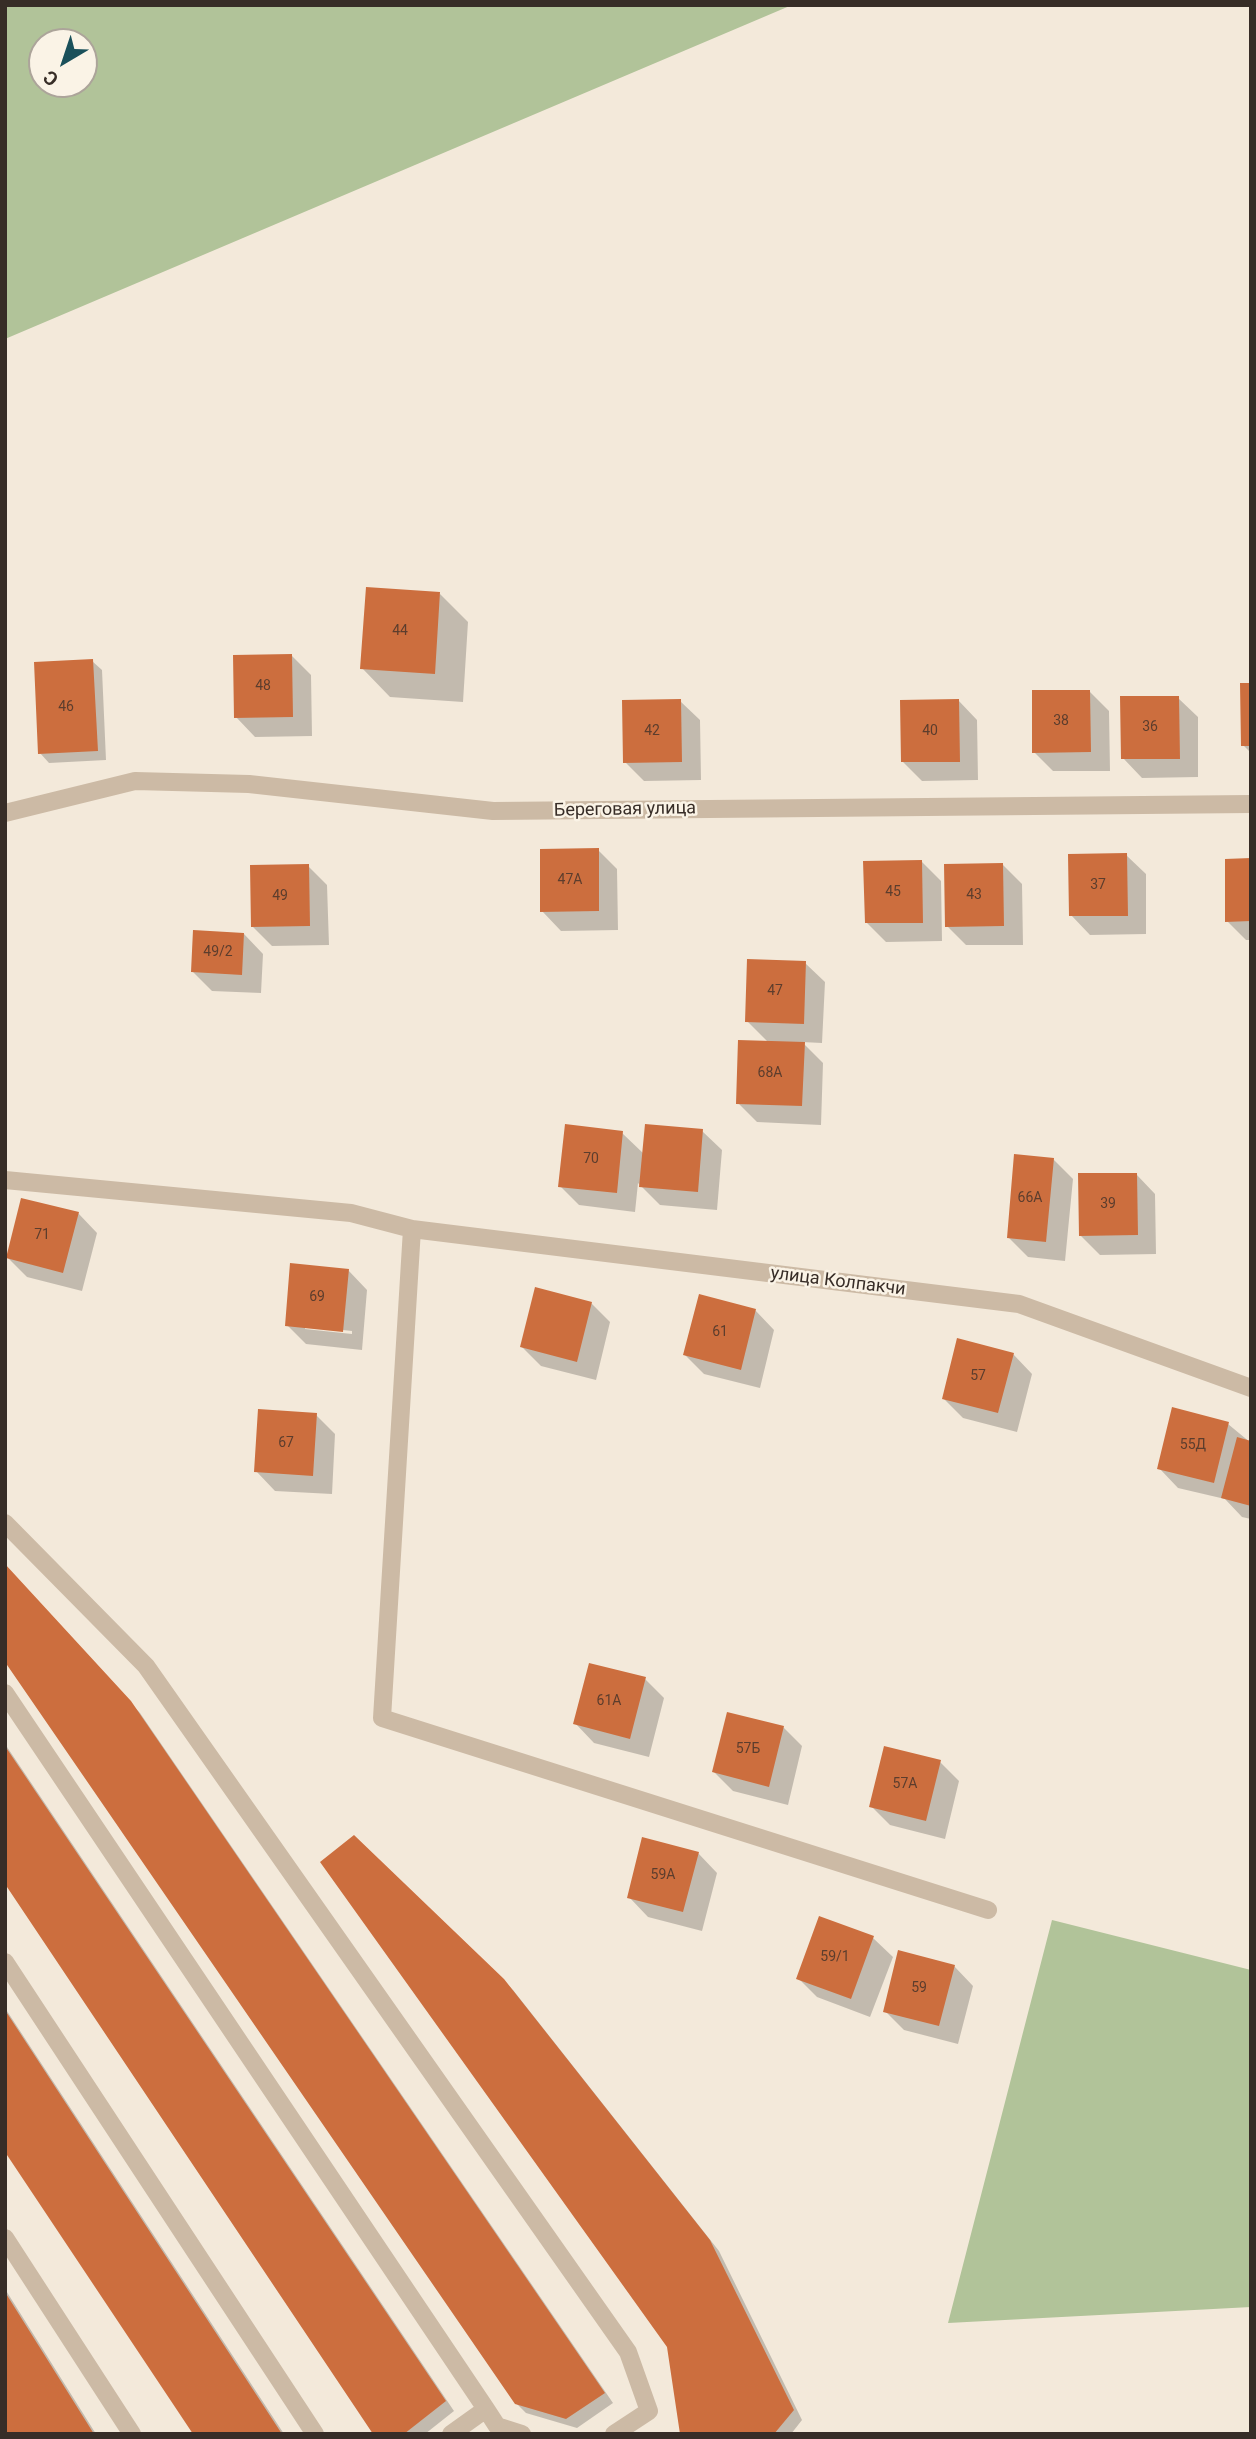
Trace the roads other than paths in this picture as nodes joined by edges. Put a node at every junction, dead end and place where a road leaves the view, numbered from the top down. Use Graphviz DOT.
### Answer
graph roads {
  1 [pos="1251,804"];
  2 [pos="5,813"];
  3 [pos="5,1180"];
  4 [pos="412,1229"];
  5 [pos="1251,1388"];
  6 [pos="5,1523"];
  7 [pos="5,1693"];
  8 [pos="988,1910"];
  9 [pos="5,1962"];
  10 [pos="5,2238"];
  11 [pos="486,2409"];
  12 [pos="132,2434"];
  13 [pos="314,2434"];
  14 [pos="451,2434"];
  15 [pos="522,2434"];
  16 [pos="614,2434"];
  1 -- 2 [label="street, Береговая улица"];
  3 -- 4 [label="street, улица Колпакчи"];
  4 -- 5 [label="street, улица Колпакчи"];
  4 -- 8 [label="street"];
  6 -- 16 [label="street"];
  7 -- 11 [label="street"];
  9 -- 13 [label="street"];
  10 -- 12 [label="street"];
  11 -- 14 [label="street"];
  11 -- 15 [label="street"];
}
